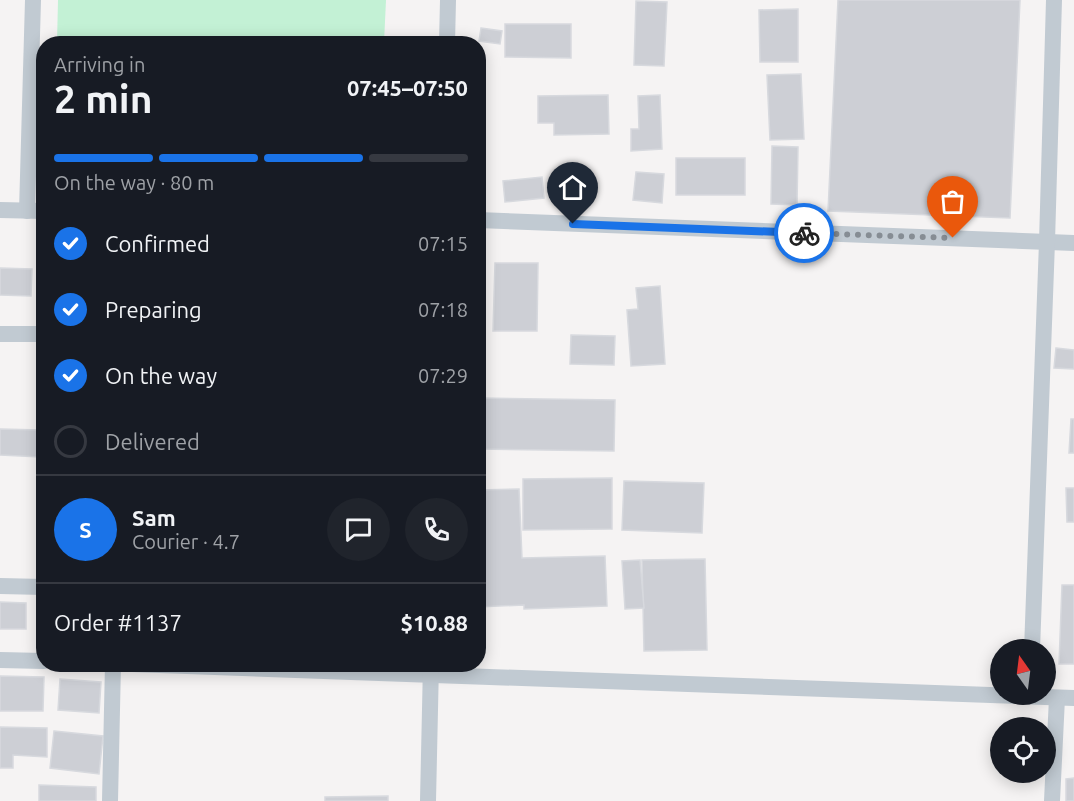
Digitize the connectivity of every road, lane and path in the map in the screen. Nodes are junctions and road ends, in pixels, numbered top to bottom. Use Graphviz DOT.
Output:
graph roads {
  1 [pos="33,0"];
  2 [pos="448,0"];
  3 [pos="1054,0"];
  4 [pos="447,36"];
  5 [pos="0,210"];
  6 [pos="35,211"];
  7 [pos="486,220"];
  8 [pos="1047,242"];
  9 [pos="1074,243"];
  10 [pos="0,334"];
  11 [pos="36,334"];
  12 [pos="0,586"];
  13 [pos="36,587"];
  14 [pos="1032,639"];
  15 [pos="0,660"];
  16 [pos="36,661"];
  17 [pos="113,672"];
  18 [pos="431,672"];
  19 [pos="477,672"];
  20 [pos="990,694"];
  21 [pos="1057,698"];
  22 [pos="1074,698"];
  23 [pos="110,801"];
  24 [pos="428,801"];
  25 [pos="1052,801"];
  1 -- 6 [label="street"];
  2 -- 4 [label="street"];
  3 -- 8 [label="street"];
  5 -- 6 [label="street"];
  7 -- 8 [label="street"];
  8 -- 9 [label="street"];
  8 -- 14 [label="street"];
  10 -- 11 [label="street"];
  12 -- 13 [label="street"];
  15 -- 16 [label="street"];
  17 -- 23 [label="street"];
  18 -- 24 [label="street"];
  19 -- 20 [label="street"];
  21 -- 22 [label="street"];
  21 -- 25 [label="street"];
}
